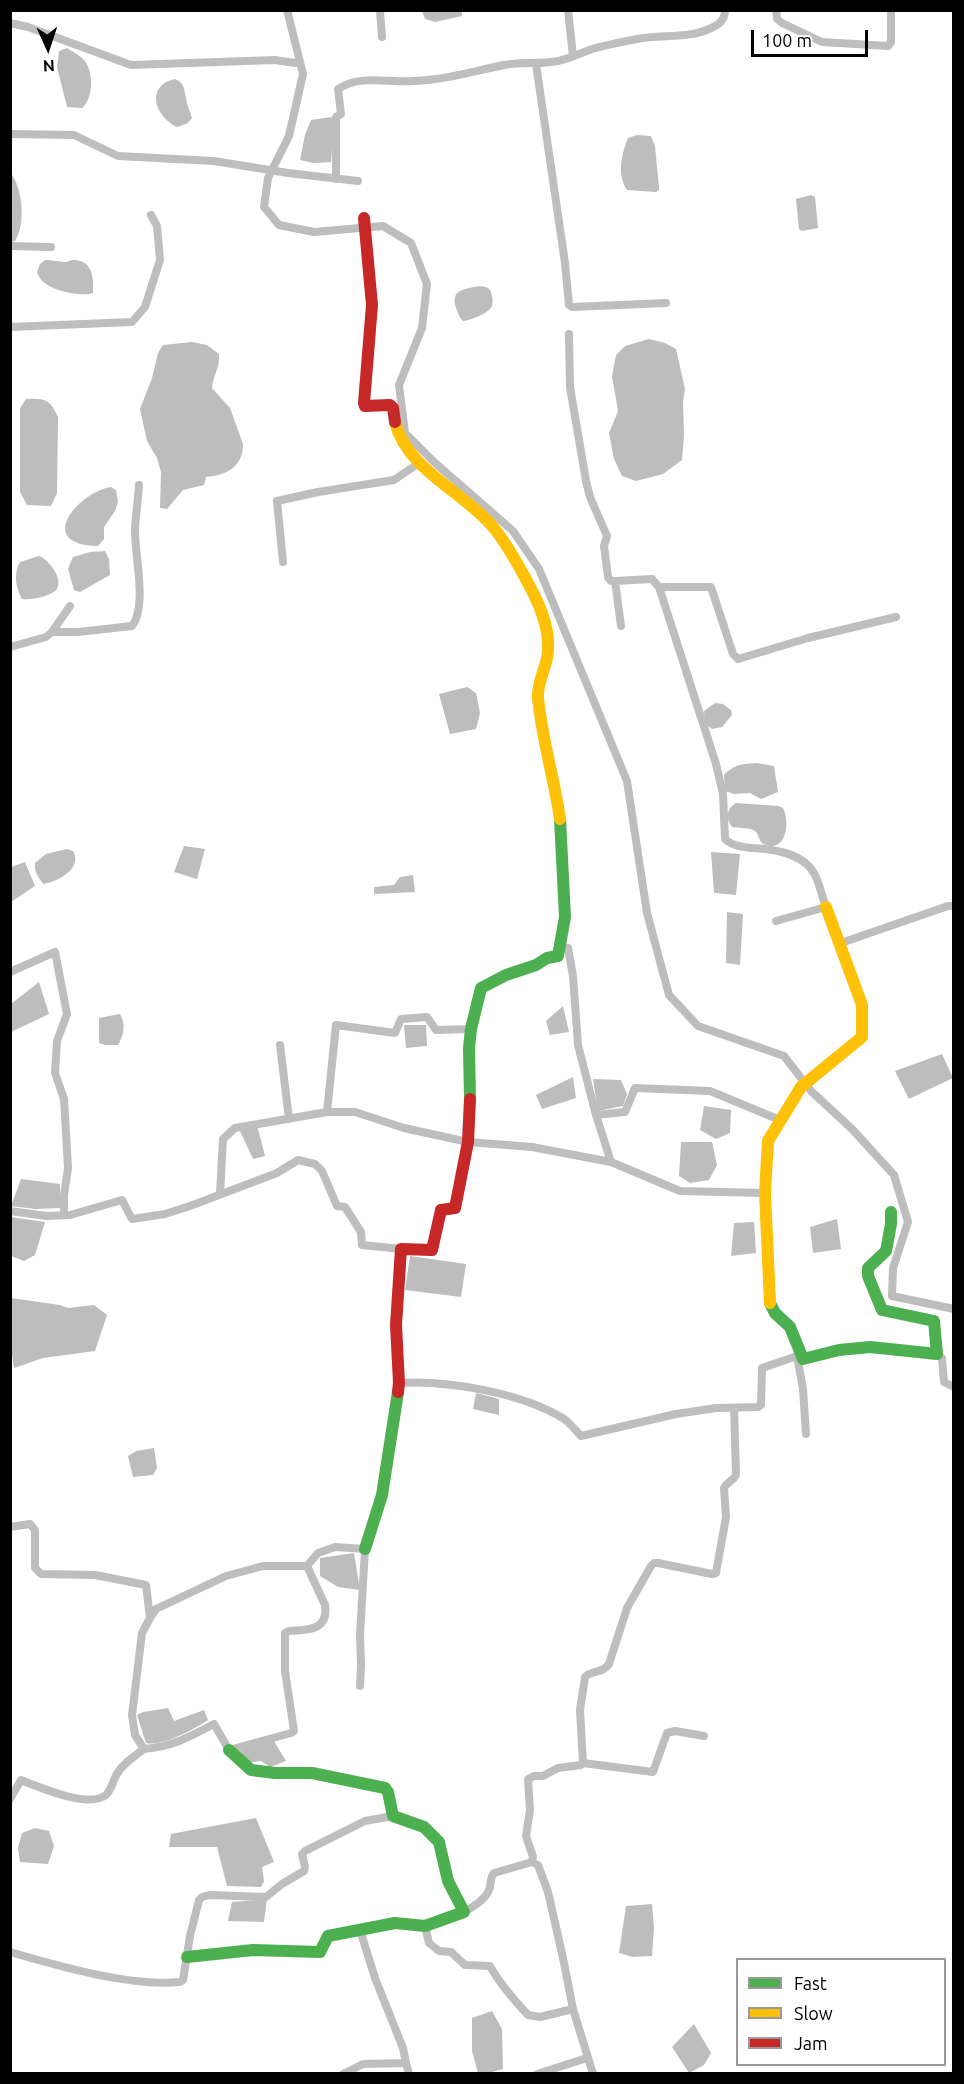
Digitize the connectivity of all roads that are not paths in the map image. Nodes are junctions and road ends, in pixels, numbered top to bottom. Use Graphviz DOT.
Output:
graph roads {
  1 [pos="380,10"];
  2 [pos="568,10"];
  3 [pos="725,10"];
  4 [pos="776,10"];
  5 [pos="891,10"];
  6 [pos="10,23"];
  7 [pos="382,37"];
  8 [pos="573,56"];
  9 [pos="295,63"];
  10 [pos="537,64"];
  11 [pos="10,134"];
  12 [pos="336,179"];
  13 [pos="358,181"];
  14 [pos="150,215"];
  15 [pos="364,221"];
  16 [pos="10,246"];
  17 [pos="51,247"];
  18 [pos="666,303"];
  19 [pos="10,327"];
  20 [pos="569,333"];
  21 [pos="419,463"];
  22 [pos="139,485"];
  23 [pos="283,562"];
  24 [pos="615,581"];
  25 [pos="659,586"];
  26 [pos="70,606"];
  27 [pos="896,616"];
  28 [pos="621,626"];
  29 [pos="52,632"];
  30 [pos="10,647"];
  31 [pos="954,906"];
  32 [pos="826,908"];
  33 [pos="776,921"];
  34 [pos="838,944"];
  35 [pos="559,946"];
  36 [pos="10,972"];
  37 [pos="471,1029"];
  38 [pos="280,1045"];
  39 [pos="327,1112"];
  40 [pos="596,1115"];
  41 [pos="289,1119"];
  42 [pos="780,1120"];
  43 [pos="468,1142"];
  44 [pos="611,1162"];
  45 [pos="765,1193"];
  46 [pos="220,1194"];
  47 [pos="10,1211"];
  48 [pos="891,1212"];
  49 [pos="64,1215"];
  50 [pos="401,1249"];
  51 [pos="937,1354"];
  52 [pos="798,1355"];
  53 [pos="399,1383"];
  54 [pos="954,1388"];
  55 [pos="734,1408"];
  56 [pos="806,1434"];
  57 [pos="10,1527"];
  58 [pos="365,1549"];
  59 [pos="307,1566"];
  60 [pos="150,1618"];
  61 [pos="360,1686"];
  62 [pos="704,1736"];
  63 [pos="144,1749"];
  64 [pos="229,1750"];
  65 [pos="583,1763"];
  66 [pos="10,1798"];
  67 [pos="393,1816"];
  68 [pos="532,1862"];
  69 [pos="464,1912"];
  70 [pos="425,1926"];
  71 [pos="360,1930"];
  72 [pos="10,1952"];
  73 [pos="188,1957"];
  74 [pos="573,2009"];
  75 [pos="587,2058"];
  76 [pos="405,2063"];
  77 [pos="343,2073"];
  78 [pos="409,2073"];
  79 [pos="537,2073"];
  80 [pos="592,2073"];
  1 -- 7 [label="street"];
  2 -- 8 [label="street"];
  3 -- 8 [label="street"];
  4 -- 5 [label="street"];
  6 -- 9 [label="street"];
  8 -- 10 [label="street"];
  10 -- 12 [label="street"];
  10 -- 18 [label="street"];
  11 -- 12 [label="street"];
  12 -- 13 [label="street"];
  14 -- 19 [label="street"];
  15 -- 21 [label="street"];
  16 -- 17 [label="street"];
  20 -- 24 [label="street"];
  21 -- 23 [label="street"];
  21 -- 35 [label="street"];
  22 -- 29 [label="street"];
  24 -- 25 [label="street"];
  24 -- 28 [label="street"];
  25 -- 27 [label="street"];
  25 -- 32 [label="street"];
  26 -- 29 [label="street"];
  29 -- 30 [label="street"];
  31 -- 34 [label="street"];
  32 -- 33 [label="street"];
  32 -- 34 [label="street"];
  34 -- 42 [label="street"];
  35 -- 37 [label="street"];
  35 -- 40 [label="street"];
  36 -- 49 [label="street"];
  37 -- 39 [label="street"];
  37 -- 43 [label="street"];
  38 -- 41 [label="street"];
  39 -- 41 [label="street"];
  39 -- 43 [label="street"];
  40 -- 42 [label="street"];
  40 -- 44 [label="street"];
  41 -- 46 [label="street"];
  42 -- 45 [label="street"];
  43 -- 44 [label="street"];
  43 -- 50 [label="street"];
  44 -- 45 [label="street"];
  45 -- 52 [label="street"];
  46 -- 49 [label="street"];
  46 -- 50 [label="street"];
  47 -- 49 [label="street"];
  48 -- 51 [label="street"];
  50 -- 53 [label="street"];
  51 -- 52 [label="street"];
  51 -- 54 [label="street"];
  52 -- 55 [label="street"];
  52 -- 56 [label="street"];
  53 -- 55 [label="street"];
  53 -- 58 [label="street"];
  55 -- 65 [label="street"];
  57 -- 60 [label="street"];
  58 -- 59 [label="street"];
  58 -- 61 [label="street"];
  59 -- 60 [label="street"];
  59 -- 64 [label="street"];
  60 -- 63 [label="street"];
  62 -- 65 [label="street"];
  63 -- 64 [label="street"];
  63 -- 66 [label="street"];
  64 -- 67 [label="street"];
  65 -- 68 [label="street"];
  67 -- 69 [label="street"];
  67 -- 73 [label="street"];
  68 -- 69 [label="street"];
  68 -- 74 [label="street"];
  69 -- 70 [label="street"];
  70 -- 71 [label="street"];
  70 -- 74 [label="street"];
  71 -- 73 [label="street"];
  71 -- 76 [label="street"];
  72 -- 73 [label="street"];
  74 -- 75 [label="street"];
  75 -- 79 [label="street"];
  75 -- 80 [label="street"];
  76 -- 77 [label="street"];
  76 -- 78 [label="street"];
}
